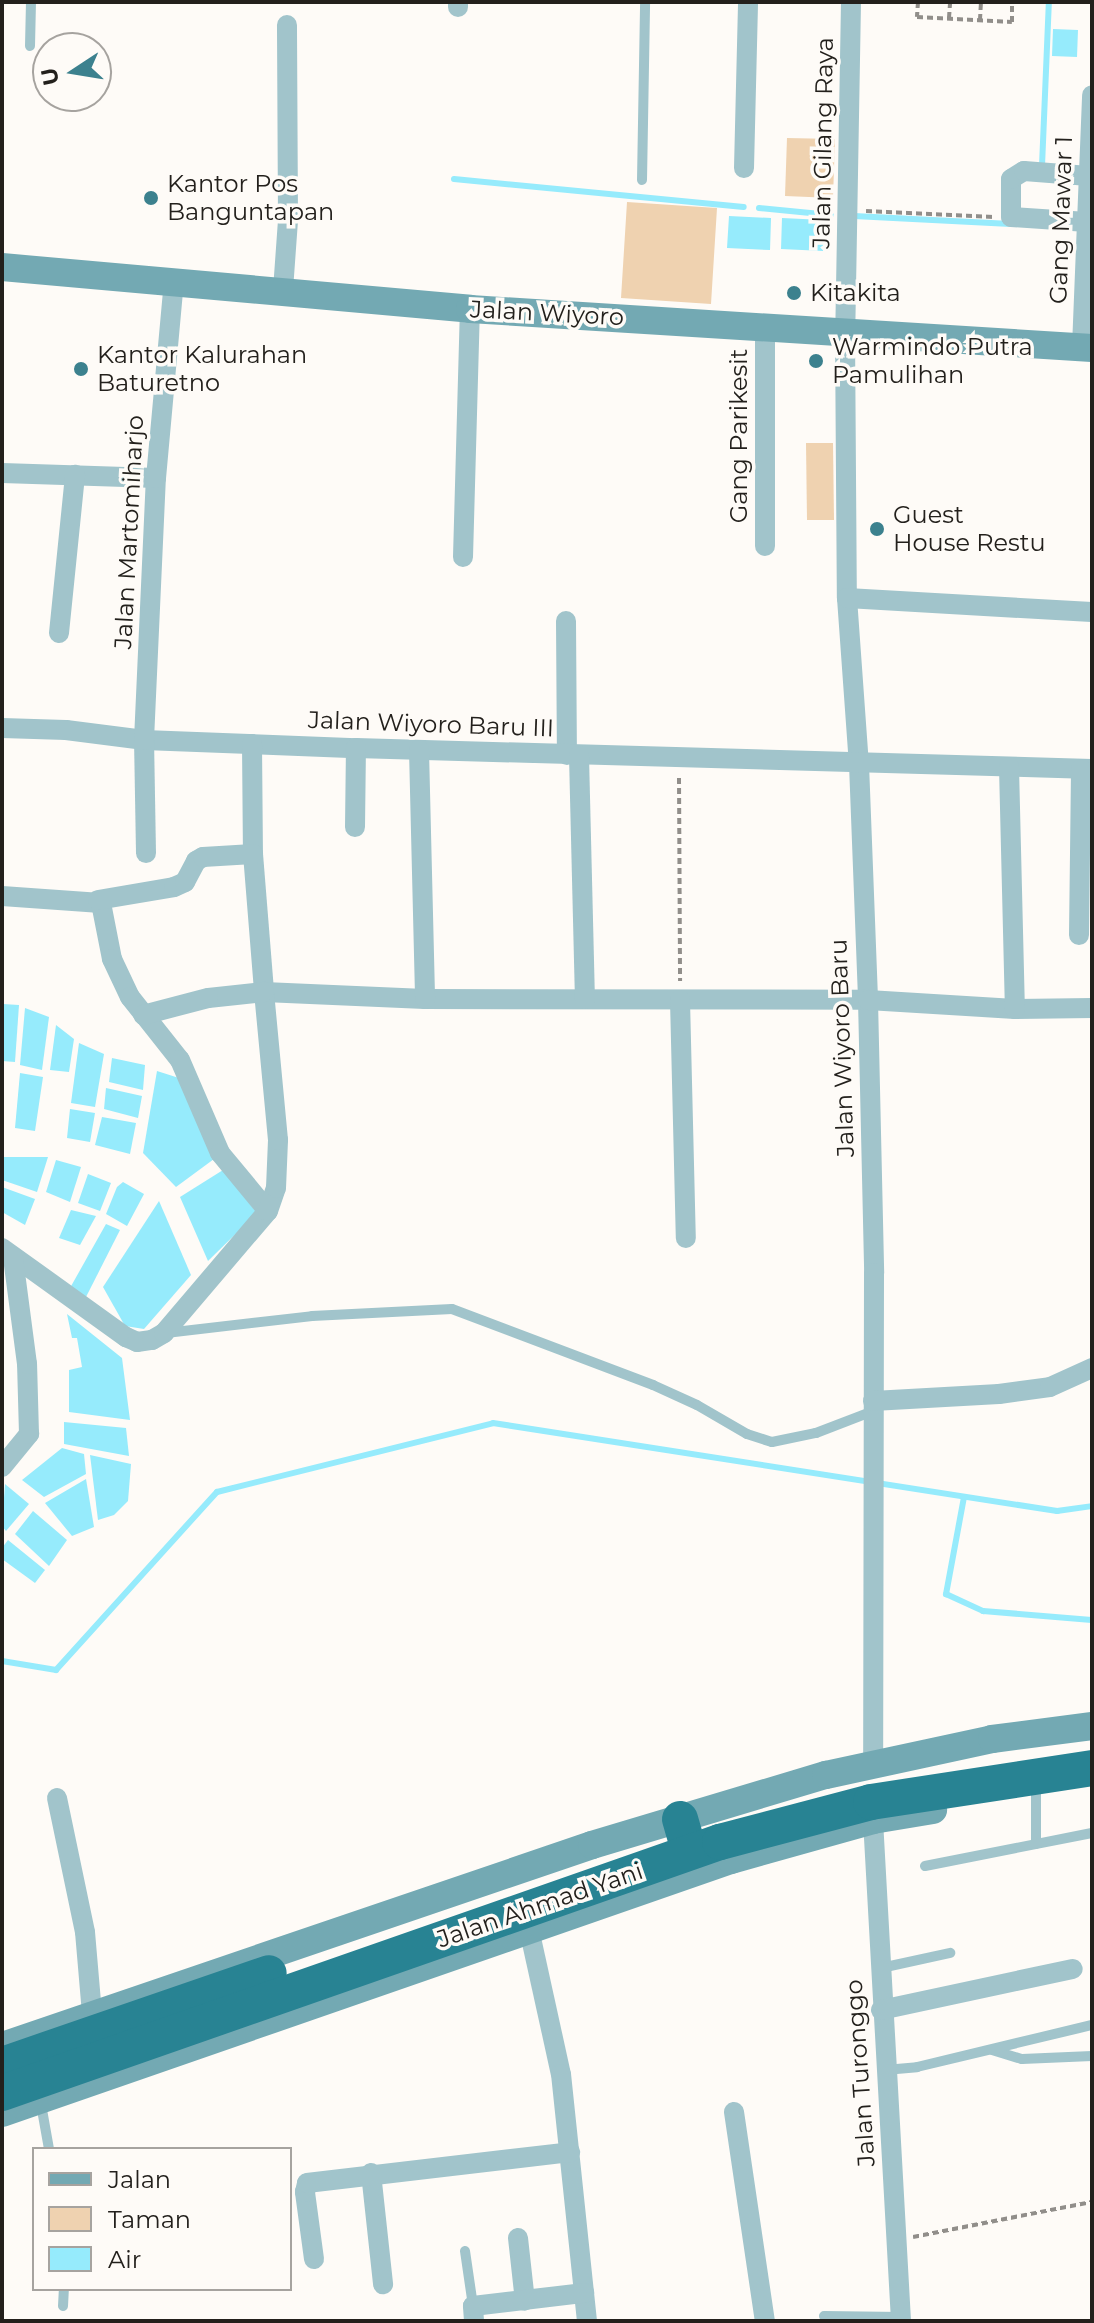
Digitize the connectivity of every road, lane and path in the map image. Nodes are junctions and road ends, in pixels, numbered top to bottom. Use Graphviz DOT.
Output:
graph roads {
  1 [pos="31,2"];
  2 [pos="645,2"];
  3 [pos="748,2"];
  4 [pos="851,2"];
  5 [pos="918,2"];
  6 [pos="950,2"];
  7 [pos="981,2"];
  8 [pos="1012,2"];
  9 [pos="949,18"];
  10 [pos="980,20"];
  11 [pos="287,25"];
  12 [pos="30,46"];
  13 [pos="1092,95"];
  14 [pos="744,168"];
  15 [pos="1089,176"];
  16 [pos="642,180"];
  17 [pos="848,210"];
  18 [pos="1011,217"];
  19 [pos="1087,222"];
  20 [pos="2,267"];
  21 [pos="174,281"];
  22 [pos="283,290"];
  23 [pos="470,309"];
  24 [pos="765,325"];
  25 [pos="845,332"];
  26 [pos="1087,348"];
  27 [pos="2,473"];
  28 [pos="75,475"];
  29 [pos="156,478"];
  30 [pos="765,546"];
  31 [pos="463,557"];
  32 [pos="847,598"];
  33 [pos="1092,612"];
  34 [pos="566,621"];
  35 [pos="59,633"];
  36 [pos="2,728"];
  37 [pos="144,740"];
  38 [pos="252,744"];
  39 [pos="356,748"];
  40 [pos="419,750"];
  41 [pos="573,756"];
  42 [pos="679,759"];
  43 [pos="859,764"];
  44 [pos="1009,767"];
  45 [pos="1086,769"];
  46 [pos="355,827"];
  47 [pos="146,853"];
  48 [pos="253,854"];
  49 [pos="2,896"];
  50 [pos="98,900"];
  51 [pos="1079,935"];
  52 [pos="264,992"];
  53 [pos="425,999"];
  54 [pos="585,999"];
  55 [pos="680,1000"];
  56 [pos="868,1000"];
  57 [pos="1092,1008"];
  58 [pos="1015,1009"];
  59 [pos="143,1015"];
  60 [pos="268,1211"];
  61 [pos="686,1238"];
  62 [pos="7,1252"];
  63 [pos="151,1338"];
  64 [pos="1092,1368"];
  65 [pos="873,1406"];
  66 [pos="2,1467"];
  67 [pos="1092,1726"];
  68 [pos="1092,1747"];
  69 [pos="873,1763"];
  70 [pos="1092,1768"];
  71 [pos="1036,1783"];
  72 [pos="1092,1786"];
  73 [pos="57,1798"];
  74 [pos="873,1820"];
  75 [pos="683,1827"];
  76 [pos="1092,1833"];
  77 [pos="1036,1844"];
  78 [pos="925,1866"];
  79 [pos="529,1929"];
  80 [pos="950,1953"];
  81 [pos="879,1968"];
  82 [pos="1073,1969"];
  83 [pos="881,2010"];
  84 [pos="92,2013"];
  85 [pos="1092,2025"];
  86 [pos="2,2046"];
  87 [pos="990,2049"];
  88 [pos="1092,2056"];
  89 [pos="2,2065"];
  90 [pos="885,2070"];
  91 [pos="2,2093"];
  92 [pos="40,2100"];
  93 [pos="734,2112"];
  94 [pos="2,2113"];
  95 [pos="49,2147"];
  96 [pos="570,2152"];
  97 [pos="371,2173"];
  98 [pos="1092,2202"];
  99 [pos="518,2238"];
  100 [pos="899,2239"];
  101 [pos="465,2251"];
  102 [pos="314,2259"];
  103 [pos="383,2284"];
  104 [pos="64,2291"];
  105 [pos="584,2293"];
  106 [pos="525,2301"];
  107 [pos="63,2306"];
  108 [pos="473,2314"];
  109 [pos="824,2316"];
  110 [pos="901,2319"];
  111 [pos="587,2321"];
  112 [pos="765,2321"];
  1 -- 12 [label="lane"];
  2 -- 16 [label="lane"];
  3 -- 14 [label="street"];
  4 -- 17 [label="street, Jalan Gilang Raya"];
  5 -- 9 [label="path"];
  6 -- 9 [label="path"];
  7 -- 10 [label="path"];
  8 -- 10 [label="path"];
  9 -- 10 [label="path"];
  11 -- 22 [label="street"];
  13 -- 15 [label="street, Gang Mawar 1"];
  15 -- 18 [label="street"];
  15 -- 19 [label="street, Gang Mawar 1"];
  17 -- 18 [label="path"];
  17 -- 25 [label="street, Jalan Gilang Raya"];
  18 -- 19 [label="street"];
  19 -- 26 [label="street, Gang Mawar 1"];
  20 -- 21 [label="street, Jalan Wiyoro"];
  21 -- 22 [label="street, Jalan Wiyoro"];
  21 -- 29 [label="street, Jalan Martomiharjo"];
  22 -- 23 [label="street, Jalan Wiyoro"];
  23 -- 24 [label="street, Jalan Wiyoro"];
  23 -- 31 [label="street"];
  24 -- 25 [label="street, Jalan Wiyoro"];
  24 -- 30 [label="street, Gang Parikesit"];
  25 -- 26 [label="street, Jalan Wiyoro"];
  25 -- 32 [label="street, Jalan Wiyoro Baru"];
  27 -- 28 [label="street"];
  28 -- 29 [label="street"];
  28 -- 35 [label="street"];
  29 -- 37 [label="street, Jalan Martomiharjo"];
  32 -- 33 [label="street"];
  32 -- 43 [label="street, Jalan Wiyoro Baru"];
  34 -- 41 [label="street"];
  36 -- 37 [label="street, Jalan Wiyoro Baru III"];
  37 -- 38 [label="street, Jalan Wiyoro Baru III"];
  37 -- 47 [label="street, Jalan Martomiharjo"];
  38 -- 39 [label="street, Jalan Wiyoro Baru III"];
  38 -- 48 [label="street"];
  39 -- 40 [label="street, Jalan Wiyoro Baru III"];
  39 -- 46 [label="street"];
  40 -- 41 [label="street, Jalan Wiyoro Baru III"];
  40 -- 53 [label="street"];
  41 -- 42 [label="street, Jalan Wiyoro Baru III"];
  41 -- 54 [label="street"];
  42 -- 43 [label="street, Jalan Wiyoro Baru III"];
  42 -- 55 [label="path"];
  43 -- 44 [label="street, Jalan Wiyoro Baru III"];
  43 -- 56 [label="street, Jalan Wiyoro Baru"];
  44 -- 45 [label="street, Jalan Wiyoro Baru III"];
  44 -- 58 [label="street"];
  45 -- 51 [label="street"];
  48 -- 50 [label="street"];
  48 -- 52 [label="street"];
  49 -- 50 [label="street"];
  50 -- 59 [label="street"];
  52 -- 53 [label="street"];
  52 -- 59 [label="street"];
  52 -- 60 [label="street"];
  53 -- 54 [label="street"];
  54 -- 55 [label="street"];
  55 -- 56 [label="street"];
  55 -- 61 [label="street"];
  56 -- 58 [label="street"];
  56 -- 65 [label="street, Jalan Wiyoro Baru"];
  57 -- 58 [label="street"];
  59 -- 60 [label="street"];
  60 -- 63 [label="street"];
  62 -- 63 [label="street"];
  62 -- 66 [label="street"];
  63 -- 65 [label="lane"];
  64 -- 65 [label="street"];
  65 -- 69 [label="street, Jalan Wiyoro Baru"];
  67 -- 69 [label="street"];
  68 -- 75 [label="highway, Jalan Ahmad Yani"];
  69 -- 75 [label="street"];
  70 -- 71 [label="highway, Jalan Ahmad Yani"];
  71 -- 72 [label="street"];
  71 -- 74 [label="street"];
  71 -- 77 [label="lane"];
  71 -- 91 [label="highway, Jalan Ahmad Yani"];
  73 -- 84 [label="street"];
  74 -- 79 [label="street"];
  74 -- 81 [label="street, Jalan Turonggo"];
  75 -- 84 [label="street"];
  75 -- 89 [label="highway, Jalan Ahmad Yani"];
  76 -- 77 [label="lane"];
  77 -- 78 [label="lane"];
  79 -- 92 [label="street"];
  79 -- 96 [label="street"];
  80 -- 81 [label="lane"];
  81 -- 83 [label="street, Jalan Turonggo"];
  82 -- 83 [label="street"];
  83 -- 90 [label="street, Jalan Turonggo"];
  84 -- 86 [label="street"];
  85 -- 87 [label="lane"];
  87 -- 88 [label="lane"];
  87 -- 90 [label="lane"];
  90 -- 100 [label="street, Jalan Turonggo"];
  92 -- 94 [label="street"];
  92 -- 95 [label="lane"];
  93 -- 112 [label="street"];
  96 -- 97 [label="street"];
  96 -- 105 [label="street"];
  97 -- 102 [label="street"];
  97 -- 103 [label="street"];
  98 -- 100 [label="path"];
  99 -- 106 [label="street"];
  100 -- 110 [label="street, Jalan Turonggo"];
  101 -- 108 [label="lane"];
  104 -- 107 [label="lane"];
  105 -- 106 [label="street"];
  105 -- 111 [label="street"];
  106 -- 108 [label="street"];
  109 -- 110 [label="lane"];
}
